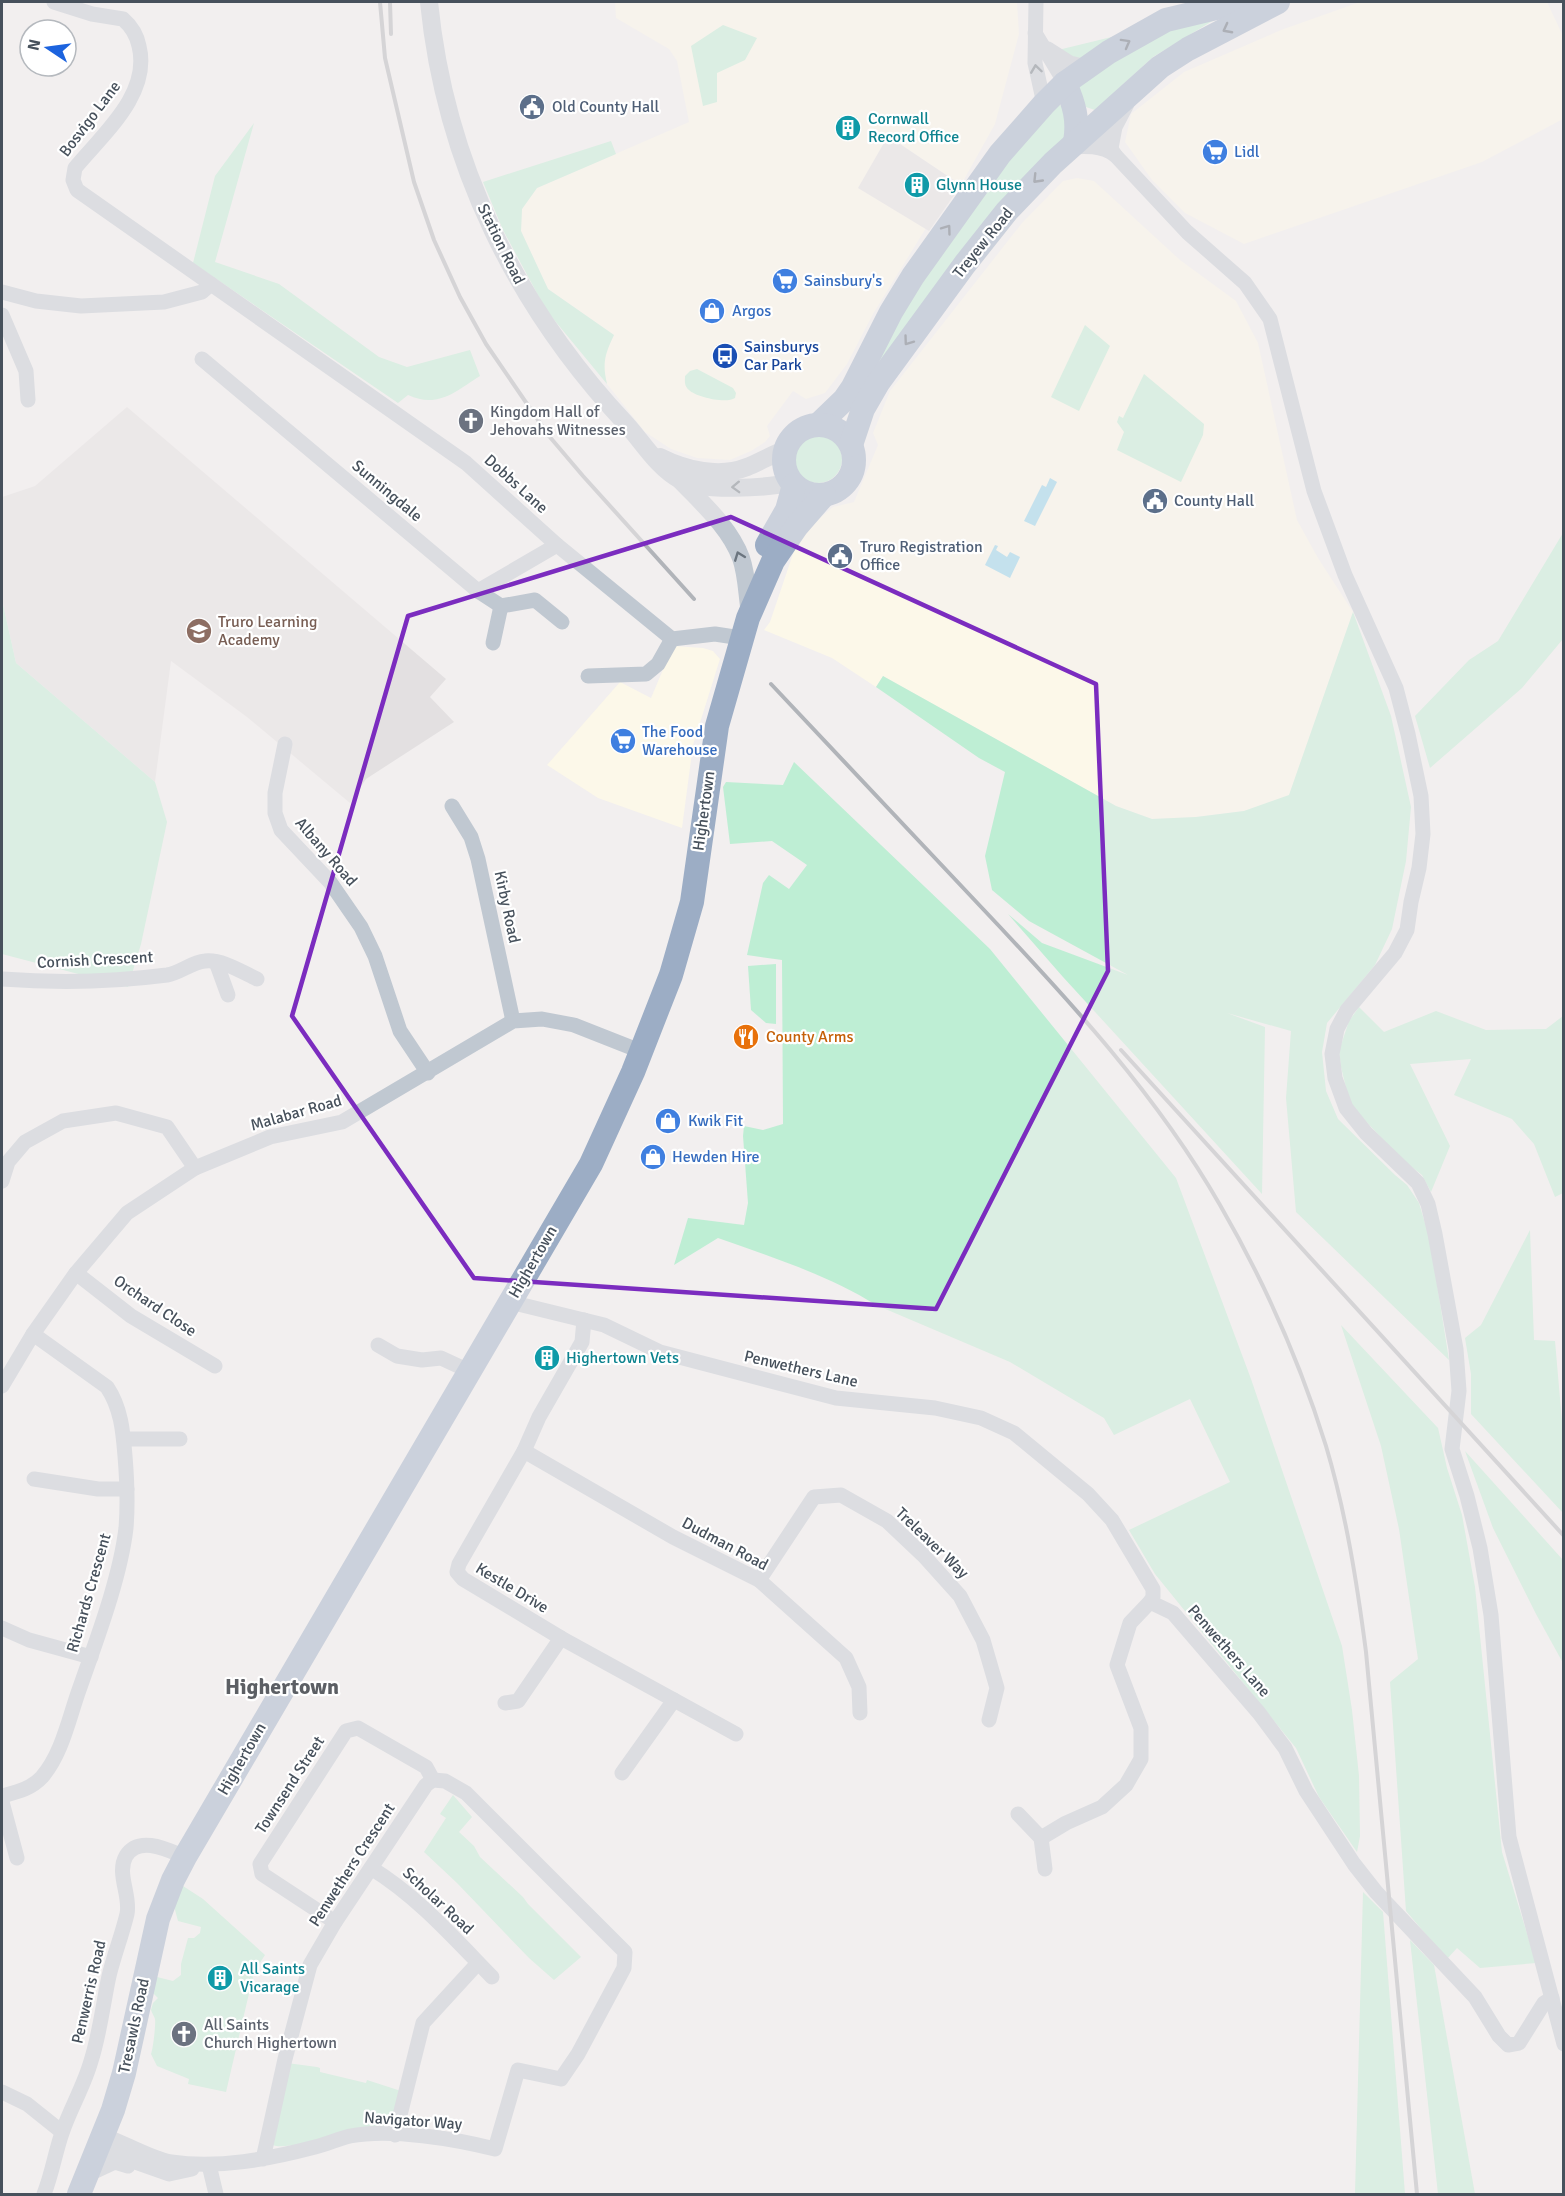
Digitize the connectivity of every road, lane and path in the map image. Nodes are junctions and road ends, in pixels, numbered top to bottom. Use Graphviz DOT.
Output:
graph roads {
  1 [pos="56,2"];
  2 [pos="429,2"];
  3 [pos="1036,2"];
  4 [pos="1240,2"];
  5 [pos="1278,2"];
  6 [pos="1035,33"];
  7 [pos="1046,48"];
  8 [pos="1087,67"];
  9 [pos="1065,83"];
  10 [pos="1134,91"];
  11 [pos="1044,104"];
  12 [pos="1076,108"];
  13 [pos="1096,126"];
  14 [pos="1072,145"];
  15 [pos="1113,151"];
  16 [pos="211,284"];
  17 [pos="2,292"];
  18 [pos="2,315"];
  19 [pos="202,359"];
  20 [pos="28,400"];
  21 [pos="818,424"];
  22 [pos="851,445"];
  23 [pos="786,450"];
  24 [pos="648,451"];
  25 [pos="681,481"];
  26 [pos="793,483"];
  27 [pos="824,495"];
  28 [pos="557,545"];
  29 [pos="478,591"];
  30 [pos="501,606"];
  31 [pos="750,613"];
  32 [pos="562,622"];
  33 [pos="741,638"];
  34 [pos="672,639"];
  35 [pos="494,643"];
  36 [pos="588,676"];
  37 [pos="285,744"];
  38 [pos="452,806"];
  39 [pos="216,962"];
  40 [pos="2,979"];
  41 [pos="257,979"];
  42 [pos="228,995"];
  43 [pos="513,1021"];
  44 [pos="640,1051"];
  45 [pos="428,1072"];
  46 [pos="195,1168"];
  47 [pos="2,1180"];
  48 [pos="76,1273"];
  49 [pos="510,1302"];
  50 [pos="584,1320"];
  51 [pos="33,1334"];
  52 [pos="378,1345"];
  53 [pos="215,1366"];
  54 [pos="469,1371"];
  55 [pos="2,1386"];
  56 [pos="124,1439"];
  57 [pos="180,1439"];
  58 [pos="524,1451"];
  59 [pos="34,1479"];
  60 [pos="127,1489"];
  61 [pos="759,1580"];
  62 [pos="1150,1602"];
  63 [pos="2,1628"];
  64 [pos="561,1638"];
  65 [pos="91,1657"];
  66 [pos="674,1700"];
  67 [pos="505,1703"];
  68 [pos="860,1713"];
  69 [pos="989,1720"];
  70 [pos="736,1734"];
  71 [pos="622,1773"];
  72 [pos="433,1780"];
  73 [pos="2,1796"];
  74 [pos="2,1802"];
  75 [pos="1018,1814"];
  76 [pos="1041,1838"];
  77 [pos="185,1857"];
  78 [pos="17,1858"];
  79 [pos="371,1868"];
  80 [pos="1045,1869"];
  81 [pos="335,1922"];
  82 [pos="478,1963"];
  83 [pos="492,1977"];
  84 [pos="1552,1998"];
  85 [pos="1563,2044"];
  86 [pos="2,2092"];
  87 [pos="62,2132"];
  88 [pos="395,2135"];
  89 [pos="101,2142"];
  90 [pos="263,2159"];
  91 [pos="209,2165"];
  92 [pos="169,2174"];
  93 [pos="83,2185"];
  94 [pos="44,2194"];
  95 [pos="216,2194"];
  1 -- 16 [label="street, Bosvigo Lane"];
  2 -- 24 [label="street, Station Road"];
  3 -- 6 [label="street"];
  8 -- 4 [label="highway, one-way"];
  5 -- 10 [label="highway, Treyew Road, one-way"];
  6 -- 7 [label="street"];
  11 -- 6 [label="street, one-way"];
  7 -- 8 [label="street"];
  7 -- 9 [label="street"];
  8 -- 9 [label="highway"];
  9 -- 11 [label="highway"];
  9 -- 12 [label="highway"];
  10 -- 13 [label="highway, Treyew Road"];
  10 -- 15 [label="street"];
  21 -- 11 [label="highway, one-way"];
  12 -- 13 [label="highway"];
  12 -- 14 [label="highway"];
  13 -- 14 [label="highway, Treyew Road"];
  13 -- 15 [label="street"];
  14 -- 15 [label="street"];
  14 -- 22 [label="highway, Treyew Road, one-way"];
  15 -- 84 [label="street"];
  16 -- 17 [label="street"];
  16 -- 28 [label="street, Dobbs Lane"];
  18 -- 20 [label="street"];
  19 -- 29 [label="street, Sunningdale"];
  21 -- 22 [label="highway"];
  21 -- 23 [label="highway"];
  22 -- 27 [label="highway"];
  23 -- 24 [label="street, Station Road"];
  23 -- 26 [label="highway"];
  24 -- 25 [label="street, Station Road"];
  26 -- 25 [label="street, Station Road, one-way"];
  31 -- 25 [label="street, one-way"];
  26 -- 27 [label="highway"];
  26 -- 31 [label="highway, Highertown"];
  27 -- 31 [label="highway, Highertown"];
  28 -- 29 [label="street"];
  28 -- 34 [label="street, Dobbs Lane"];
  29 -- 30 [label="street, Sunningdale"];
  30 -- 32 [label="street"];
  30 -- 35 [label="street"];
  31 -- 33 [label="highway, Highertown"];
  33 -- 34 [label="street"];
  33 -- 44 [label="highway, Highertown"];
  34 -- 36 [label="street"];
  37 -- 45 [label="street, Albany Road"];
  38 -- 43 [label="street, Kirby Road"];
  39 -- 40 [label="street, Cornish Crescent"];
  39 -- 41 [label="street"];
  39 -- 42 [label="street"];
  43 -- 44 [label="street, Malabar Road"];
  43 -- 45 [label="street, Malabar Road"];
  44 -- 49 [label="highway, Highertown"];
  45 -- 46 [label="street, Malabar Road"];
  46 -- 47 [label="street"];
  46 -- 48 [label="street, Malabar Road"];
  48 -- 51 [label="street, Malabar Road"];
  48 -- 53 [label="street, Orchard Close"];
  49 -- 50 [label="street, Penwethers Lane"];
  49 -- 54 [label="highway, Highertown"];
  50 -- 58 [label="street, Kestle Drive"];
  50 -- 62 [label="street, Penwethers Lane"];
  51 -- 55 [label="street, Malabar Road"];
  51 -- 56 [label="street, Richards Crescent"];
  52 -- 54 [label="street"];
  54 -- 77 [label="highway, Highertown"];
  56 -- 57 [label="street"];
  56 -- 60 [label="street, Richards Crescent"];
  58 -- 61 [label="street, Dudman Road"];
  58 -- 64 [label="street, Kestle Drive"];
  59 -- 60 [label="street"];
  60 -- 65 [label="street, Richards Crescent"];
  61 -- 68 [label="street, Dudman Road"];
  61 -- 69 [label="street, Treleaver Way"];
  62 -- 76 [label="street"];
  62 -- 84 [label="street, Penwethers Lane"];
  63 -- 65 [label="street"];
  64 -- 66 [label="street, Kestle Drive"];
  64 -- 67 [label="street"];
  65 -- 73 [label="street, Richards Crescent"];
  66 -- 70 [label="street, Kestle Drive"];
  66 -- 71 [label="street"];
  72 -- 79 [label="street, Penwethers Crescent"];
  72 -- 81 [label="street, Townsend Street"];
  72 -- 88 [label="street, Navigator Way"];
  74 -- 78 [label="street"];
  75 -- 76 [label="street"];
  76 -- 80 [label="street"];
  77 -- 87 [label="street, Penwerris Road"];
  77 -- 89 [label="highway, Tresawls Road"];
  79 -- 81 [label="street, Penwethers Crescent"];
  79 -- 82 [label="street, Scholar Road"];
  81 -- 90 [label="street, Penwethers Crescent"];
  82 -- 83 [label="street, Scholar Road"];
  82 -- 88 [label="street"];
  84 -- 85 [label="street"];
  86 -- 87 [label="street"];
  87 -- 94 [label="street, Penwerris Road"];
  88 -- 90 [label="street, Navigator Way"];
  89 -- 91 [label="street, Navigator Way"];
  89 -- 92 [label="street"];
  89 -- 93 [label="highway, Tresawls Road"];
  90 -- 91 [label="street, Navigator Way"];
  91 -- 92 [label="street"];
  91 -- 95 [label="street"];
  92 -- 93 [label="street"];
}
